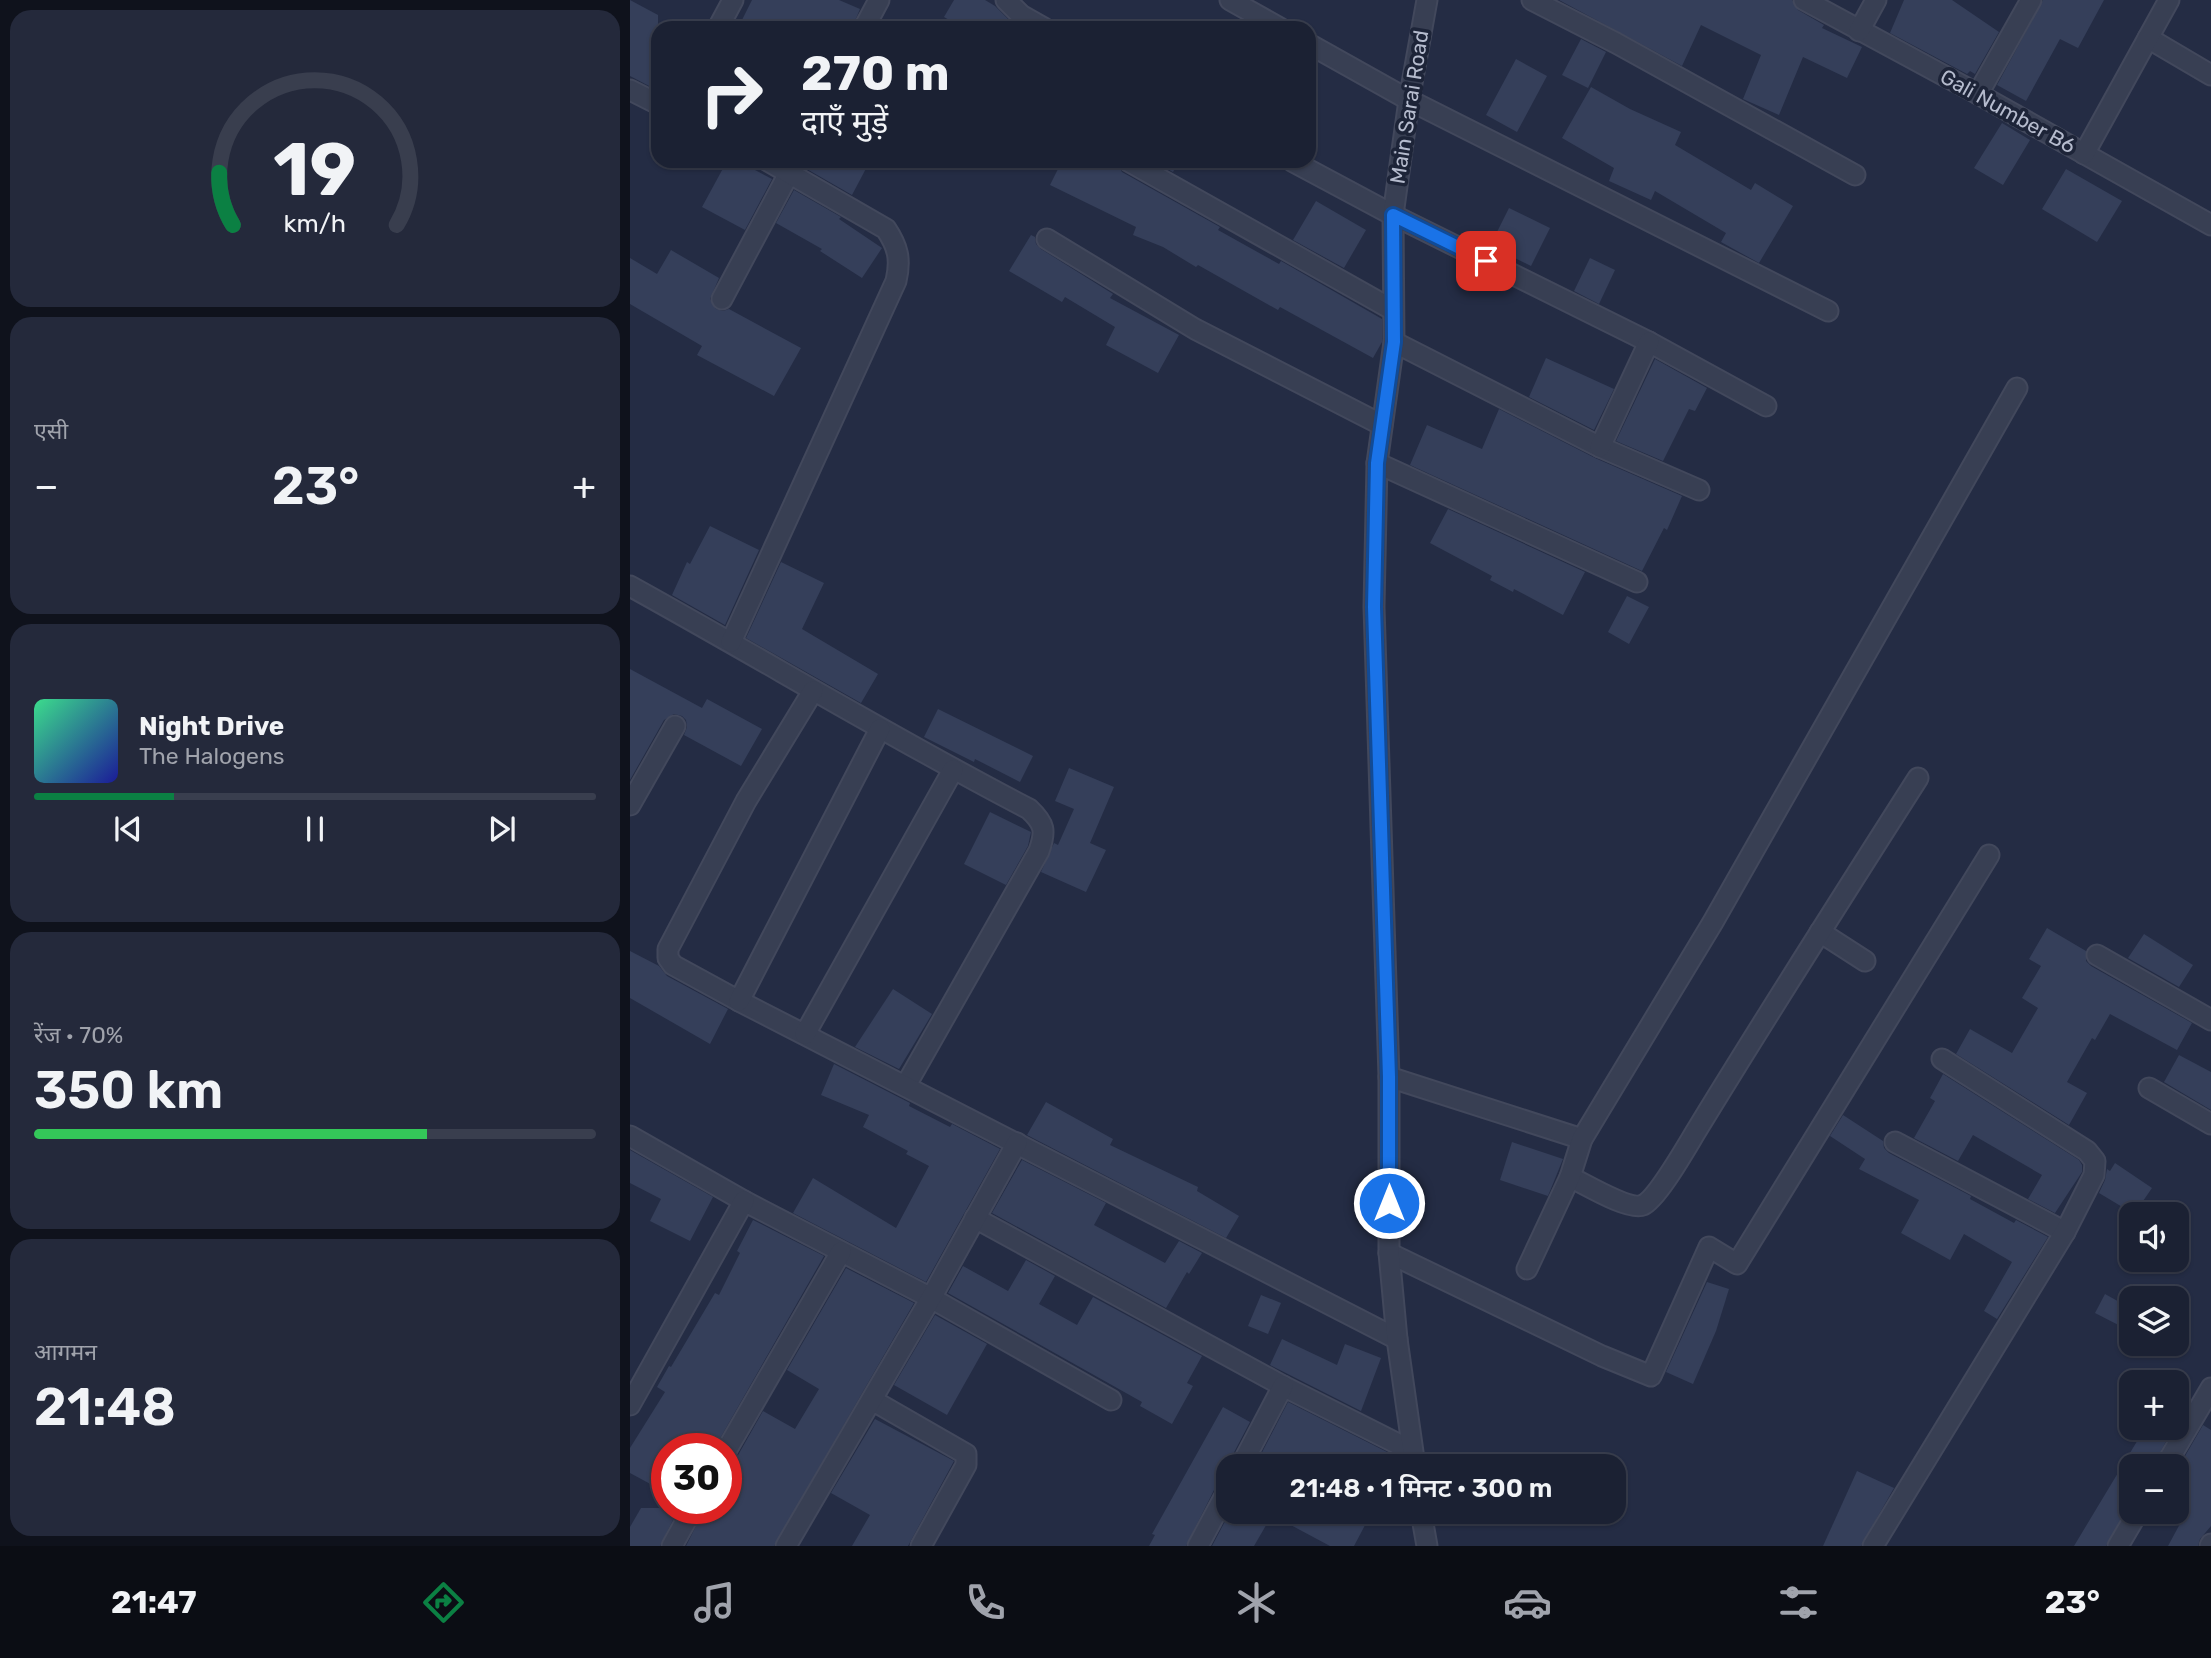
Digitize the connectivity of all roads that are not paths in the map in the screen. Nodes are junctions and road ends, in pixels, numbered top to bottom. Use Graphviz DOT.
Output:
graph roads {
  1 [pos="733,0"];
  2 [pos="879,0"];
  3 [pos="1006,0"];
  4 [pos="1230,0"];
  5 [pos="1427,0"];
  6 [pos="1532,0"];
  7 [pos="1804,0"];
  8 [pos="1876,0"];
  9 [pos="2031,0"];
  10 [pos="2169,0"];
  11 [pos="722,21"];
  12 [pos="868,21"];
  13 [pos="1032,21"];
  14 [pos="1268,21"];
  15 [pos="1859,31"];
  16 [pos="2148,38"];
  17 [pos="1316,48"];
  18 [pos="2211,75"];
  19 [pos="630,90"];
  20 [pos="1978,94"];
  21 [pos="651,100"];
  22 [pos="1409,100"];
  23 [pos="2084,154"];
  24 [pos="791,168"];
  25 [pos="794,168"];
  26 [pos="1140,168"];
  27 [pos="1305,168"];
  28 [pos="1855,175"];
  29 [pos="1393,215"];
  30 [pos="2211,225"];
  31 [pos="1047,239"];
  32 [pos="722,299"];
  33 [pos="1393,310"];
  34 [pos="1828,311"];
  35 [pos="1394,342"];
  36 [pos="1649,342"];
  37 [pos="2017,388"];
  38 [pos="1766,406"];
  39 [pos="1382,425"];
  40 [pos="1600,446"];
  41 [pos="1377,463"];
  42 [pos="1699,490"];
  43 [pos="1637,582"];
  44 [pos="630,586"];
  45 [pos="731,642"];
  46 [pos="813,691"];
  47 [pos="675,726"];
  48 [pos="880,729"];
  49 [pos="953,770"];
  50 [pos="1918,778"];
  51 [pos="630,805"];
  52 [pos="1989,855"];
  53 [pos="1820,932"];
  54 [pos="2096,955"];
  55 [pos="1865,961"];
  56 [pos="739,1001"];
  57 [pos="2211,1020"];
  58 [pos="805,1034"];
  59 [pos="1942,1059"];
  60 [pos="1389,1077"];
  61 [pos="906,1085"];
  62 [pos="2149,1088"];
  63 [pos="2211,1124"];
  64 [pos="630,1136"];
  65 [pos="1582,1139"];
  66 [pos="1017,1143"];
  67 [pos="1895,1143"];
  68 [pos="1570,1177"];
  69 [pos="744,1201"];
  70 [pos="975,1218"];
  71 [pos="2065,1232"];
  72 [pos="841,1252"];
  73 [pos="1389,1253"];
  74 [pos="1527,1269"];
  75 [pos="931,1298"];
  76 [pos="1397,1339"];
  77 [pos="1283,1386"];
  78 [pos="2211,1388"];
  79 [pos="872,1400"];
  80 [pos="1111,1400"];
  81 [pos="630,1405"];
  82 [pos="736,1433"];
  83 [pos="1247,1454"];
  84 [pos="1405,1454"];
  85 [pos="1413,1454"];
  86 [pos="2172,1454"];
  87 [pos="1216,1512"];
  88 [pos="684,1524"];
  89 [pos="1423,1524"];
  90 [pos="2131,1524"];
  91 [pos="671,1546"];
  92 [pos="786,1546"];
  93 [pos="921,1546"];
  94 [pos="1198,1546"];
  95 [pos="1427,1546"];
  96 [pos="1873,1546"];
  97 [pos="2118,1546"];
  1 -- 11 [label="street"];
  2 -- 12 [label="street"];
  3 -- 13 [label="street"];
  4 -- 14 [label="street"];
  5 -- 22 [label="street, Main Sarai Road"];
  6 -- 28 [label="street"];
  7 -- 15 [label="street, Gali Number B6"];
  8 -- 15 [label="street"];
  9 -- 20 [label="street"];
  10 -- 16 [label="street"];
  15 -- 20 [label="street, Gali Number B6"];
  16 -- 18 [label="street"];
  16 -- 23 [label="street"];
  17 -- 22 [label="street"];
  19 -- 21 [label="street"];
  20 -- 23 [label="street, Gali Number B6"];
  22 -- 29 [label="street, Main Sarai Road"];
  22 -- 34 [label="street"];
  23 -- 30 [label="street, Gali Number B6"];
  24 -- 32 [label="street"];
  25 -- 45 [label="street"];
  26 -- 33 [label="street"];
  27 -- 29 [label="street"];
  29 -- 33 [label="street, Main Sarai Road"];
  29 -- 36 [label="street"];
  31 -- 39 [label="street"];
  33 -- 35 [label="street, Main Sarai Road"];
  35 -- 39 [label="street, Main Sarai Road"];
  35 -- 40 [label="street"];
  36 -- 38 [label="street"];
  36 -- 40 [label="street"];
  37 -- 65 [label="street"];
  39 -- 41 [label="street, Main Sarai Road"];
  40 -- 42 [label="street"];
  41 -- 43 [label="street"];
  41 -- 60 [label="street, Main Sarai Road"];
  44 -- 45 [label="street"];
  45 -- 46 [label="street"];
  46 -- 48 [label="street"];
  46 -- 56 [label="street"];
  47 -- 51 [label="street"];
  48 -- 49 [label="street"];
  48 -- 56 [label="street"];
  49 -- 58 [label="street"];
  49 -- 61 [label="street"];
  50 -- 53 [label="street"];
  52 -- 73 [label="street"];
  53 -- 55 [label="street"];
  53 -- 68 [label="street"];
  54 -- 57 [label="street"];
  56 -- 58 [label="street"];
  58 -- 61 [label="street"];
  59 -- 71 [label="street"];
  60 -- 65 [label="street"];
  60 -- 73 [label="street, Main Sarai Road"];
  61 -- 66 [label="street"];
  62 -- 63 [label="street"];
  64 -- 69 [label="street"];
  65 -- 68 [label="street"];
  66 -- 70 [label="street"];
  66 -- 76 [label="street"];
  67 -- 71 [label="street"];
  68 -- 74 [label="street"];
  69 -- 72 [label="street"];
  69 -- 81 [label="street"];
  70 -- 75 [label="street"];
  70 -- 77 [label="street"];
  71 -- 96 [label="street"];
  72 -- 75 [label="street"];
  72 -- 82 [label="street"];
  73 -- 76 [label="street, Main Sarai Road"];
  75 -- 79 [label="street"];
  75 -- 80 [label="street"];
  76 -- 85 [label="street, Main Sarai Road"];
  77 -- 83 [label="street"];
  77 -- 84 [label="street"];
  78 -- 86 [label="street"];
  79 -- 92 [label="street"];
  79 -- 93 [label="street"];
  87 -- 94 [label="street"];
  88 -- 91 [label="street"];
  89 -- 95 [label="street"];
  90 -- 97 [label="street"];
}
